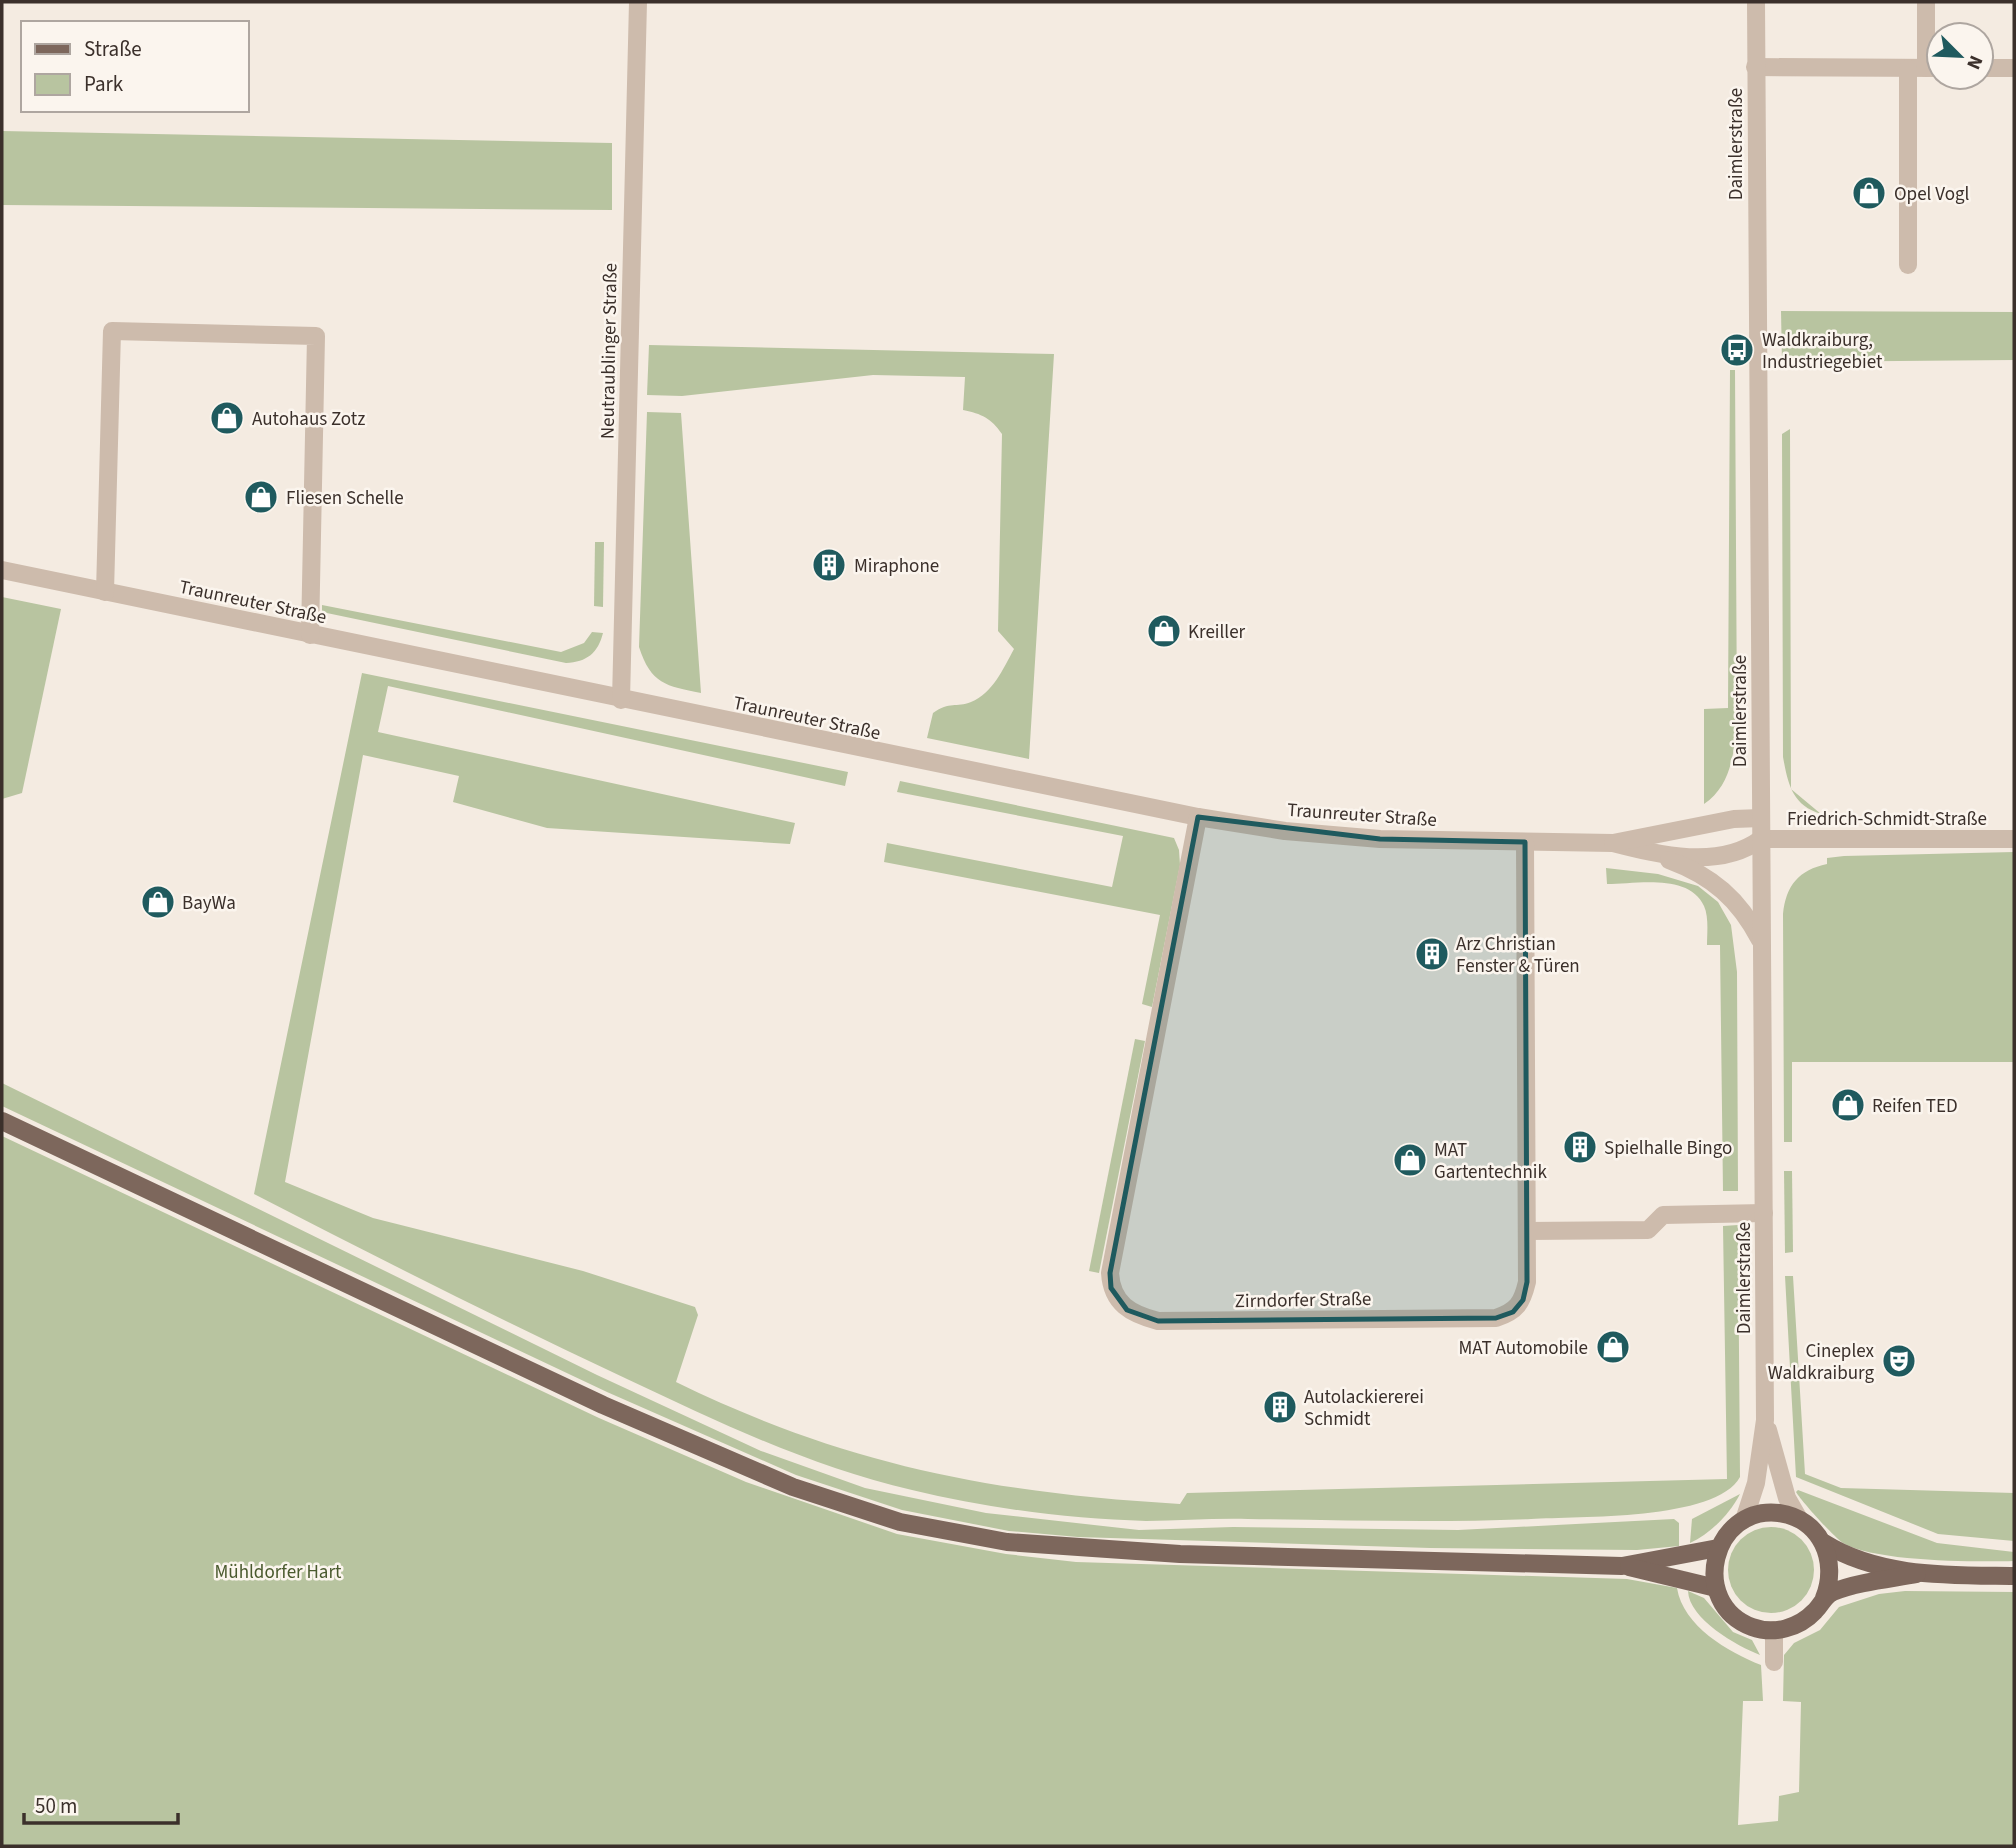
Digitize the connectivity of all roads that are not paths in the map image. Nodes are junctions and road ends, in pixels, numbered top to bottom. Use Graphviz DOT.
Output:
graph roads {
  1 [pos="638,2"];
  2 [pos="1756,2"];
  3 [pos="1926,2"];
  4 [pos="1755,66"];
  5 [pos="1924,68"];
  6 [pos="1995,68"];
  7 [pos="2014,68"];
  8 [pos="1908,265"];
  9 [pos="2,570"];
  10 [pos="105,592"];
  11 [pos="310,635"];
  12 [pos="621,700"];
  13 [pos="1198,817"];
  14 [pos="1761,818"];
  15 [pos="2014,838"];
  16 [pos="1761,839"];
  17 [pos="1525,842"];
  18 [pos="1613,843"];
  19 [pos="1642,851"];
  20 [pos="1762,944"];
  21 [pos="2,1121"];
  22 [pos="1764,1213"];
  23 [pos="1527,1231"];
  24 [pos="1765,1420"];
  25 [pos="1799,1519"];
  26 [pos="1744,1520"];
  27 [pos="1824,1544"];
  28 [pos="1718,1548"];
  29 [pos="1622,1566"];
  30 [pos="1917,1574"];
  31 [pos="2014,1576"];
  32 [pos="1716,1588"];
  33 [pos="1824,1598"];
  34 [pos="1774,1630"];
  35 [pos="1774,1662"];
  1 -- 12 [label="street, Neutraublinger Straße"];
  2 -- 4 [label="street, Daimlerstraße"];
  3 -- 5 [label="street"];
  4 -- 5 [label="street"];
  4 -- 14 [label="street, Daimlerstraße"];
  5 -- 8 [label="street"];
  6 -- 7 [label="street"];
  9 -- 10 [label="street, Traunreuter Straße"];
  10 -- 11 [label="street, Traunreuter Straße"];
  10 -- 11 [label="street"];
  11 -- 12 [label="street, Traunreuter Straße"];
  12 -- 13 [label="street, Traunreuter Straße"];
  13 -- 17 [label="street, Traunreuter Straße"];
  13 -- 23 [label="street, Zirndorfer Straße"];
  14 -- 16 [label="street, Daimlerstraße"];
  14 -- 18 [label="street, Traunreuter Straße"];
  15 -- 16 [label="street, Friedrich-Schmidt-Straße"];
  16 -- 19 [label="street, Traunreuter Straße"];
  16 -- 20 [label="street, Daimlerstraße"];
  17 -- 18 [label="street, Traunreuter Straße"];
  17 -- 23 [label="street, Zirndorfer Straße"];
  18 -- 19 [label="street, Traunreuter Straße"];
  19 -- 20 [label="street, Traunreuter Straße"];
  20 -- 22 [label="street, Daimlerstraße"];
  21 -- 29 [label="main road"];
  22 -- 23 [label="street"];
  22 -- 24 [label="street, Daimlerstraße"];
  24 -- 25 [label="street, Daimlerstraße"];
  24 -- 26 [label="street, Daimlerstraße"];
  25 -- 26 [label="main road"];
  25 -- 27 [label="main road"];
  26 -- 28 [label="main road"];
  27 -- 30 [label="main road"];
  27 -- 33 [label="main road"];
  28 -- 29 [label="main road"];
  28 -- 32 [label="main road"];
  29 -- 32 [label="main road"];
  30 -- 31 [label="main road"];
  30 -- 33 [label="main road"];
  32 -- 34 [label="main road"];
  33 -- 34 [label="main road"];
  34 -- 35 [label="street"];
}
